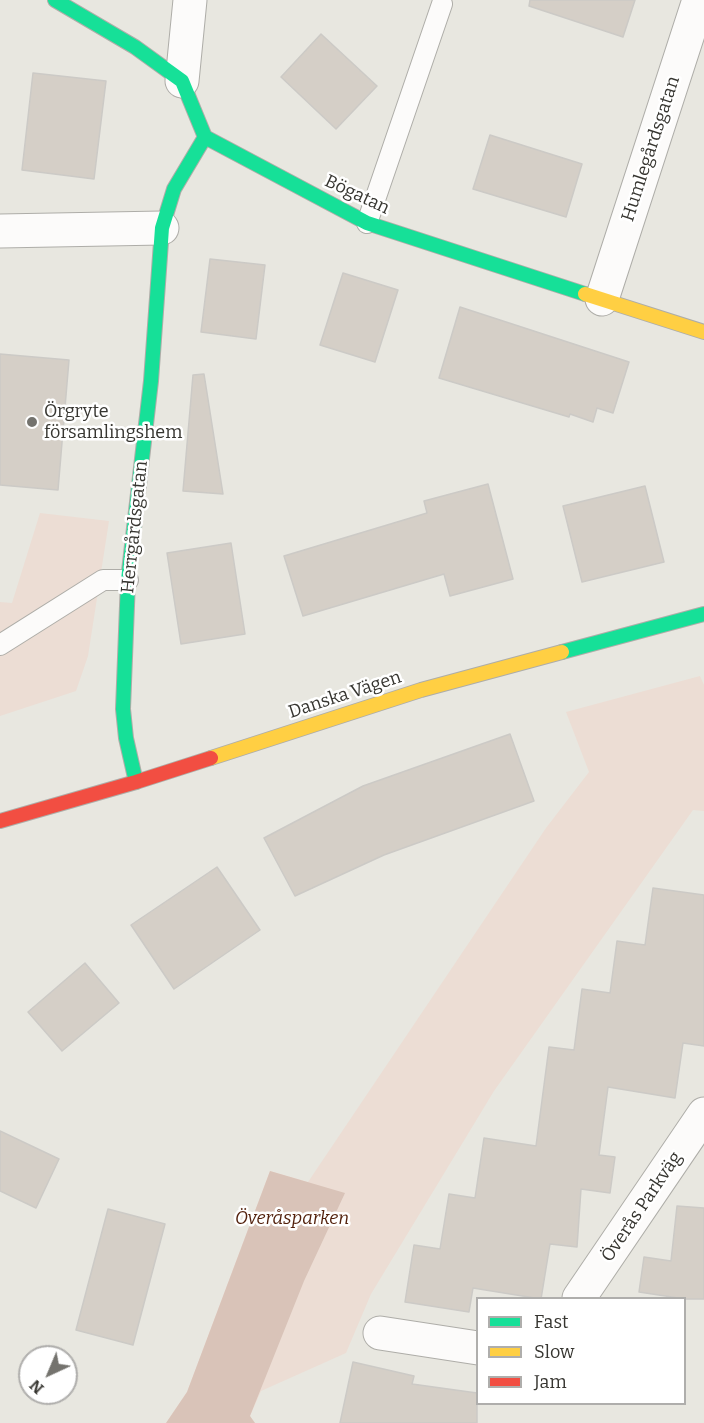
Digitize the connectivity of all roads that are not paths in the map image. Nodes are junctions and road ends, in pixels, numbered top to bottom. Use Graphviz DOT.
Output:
graph roads {
  1 [pos="54,0"];
  2 [pos="190,0"];
  3 [pos="699,0"];
  4 [pos="442,4"];
  5 [pos="182,81"];
  6 [pos="205,137"];
  7 [pos="367,223"];
  8 [pos="162,228"];
  9 [pos="0,231"];
  10 [pos="602,299"];
  11 [pos="704,332"];
  12 [pos="128,580"];
  13 [pos="702,619"];
  14 [pos="0,645"];
  15 [pos="136,782"];
  16 [pos="0,820"];
  17 [pos="704,1114"];
  18 [pos="580,1297"];
  19 [pos="380,1333"];
  20 [pos="476,1347"];
  1 -- 5 [label="street"];
  2 -- 5 [label="street"];
  3 -- 10 [label="street, Humlegårdsgatan"];
  4 -- 7 [label="lane"];
  5 -- 6 [label="street"];
  6 -- 7 [label="street, Bögatan"];
  6 -- 8 [label="street, Herrgårdsgatan"];
  7 -- 10 [label="street, Bögatan"];
  8 -- 9 [label="street"];
  8 -- 12 [label="street, Herrgårdsgatan"];
  10 -- 11 [label="street, Bögatan"];
  12 -- 14 [label="lane"];
  12 -- 15 [label="street, Herrgårdsgatan"];
  13 -- 15 [label="street, Danska Vägen"];
  15 -- 16 [label="street, Danska Vägen"];
  17 -- 18 [label="street, Överås Parkväg"];
  19 -- 20 [label="street"];
}
